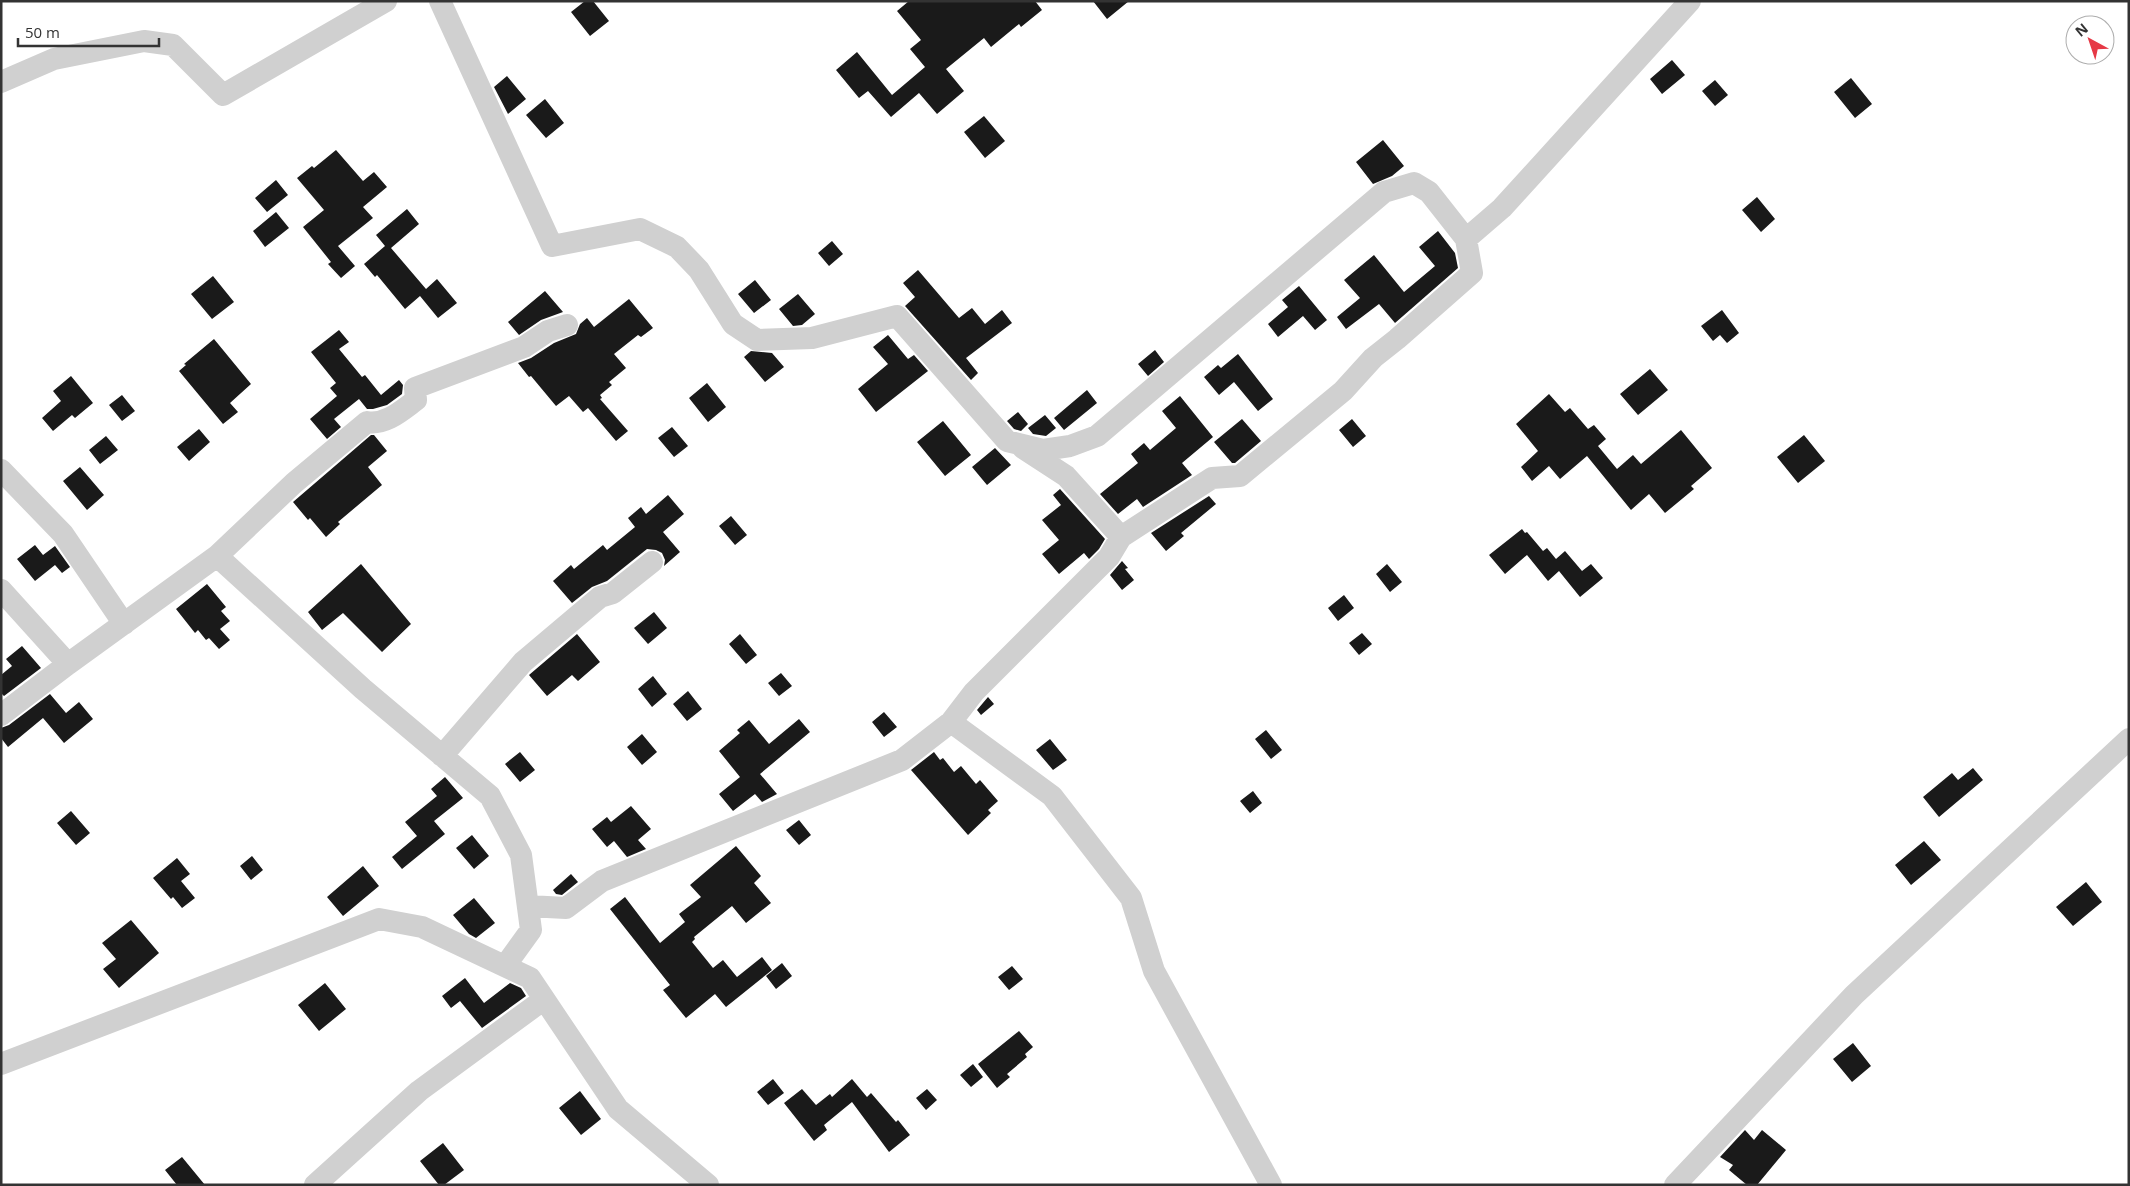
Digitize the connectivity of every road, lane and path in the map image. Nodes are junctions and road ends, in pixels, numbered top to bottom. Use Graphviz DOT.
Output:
graph roads {
  1 [pos="386,1"];
  2 [pos="440,1"];
  3 [pos="1690,1"];
  4 [pos="1,82"];
  5 [pos="1466,239"];
  6 [pos="567,325"];
  7 [pos="1018,445"];
  8 [pos="1,470"];
  9 [pos="1121,537"];
  10 [pos="217,556"];
  11 [pos="652,562"];
  12 [pos="1,590"];
  13 [pos="124,624"];
  14 [pos="68,664"];
  15 [pos="1,715"];
  16 [pos="951,722"];
  17 [pos="2129,739"];
  18 [pos="442,756"];
  19 [pos="528,906"];
  20 [pos="505,966"];
  21 [pos="543,1000"];
  22 [pos="1,1064"];
  23 [pos="315,1185"];
  24 [pos="708,1185"];
  25 [pos="1271,1185"];
  26 [pos="1675,1185"];
  1 -- 4 [label="street"];
  2 -- 7 [label="street"];
  3 -- 5 [label="street"];
  5 -- 7 [label="street"];
  5 -- 9 [label="street"];
  6 -- 10 [label="street"];
  7 -- 9 [label="street"];
  8 -- 13 [label="street"];
  9 -- 16 [label="street"];
  10 -- 13 [label="street"];
  10 -- 18 [label="street"];
  11 -- 18 [label="street"];
  12 -- 14 [label="street"];
  13 -- 14 [label="street"];
  14 -- 15 [label="street"];
  16 -- 19 [label="street"];
  16 -- 25 [label="street"];
  17 -- 26 [label="street"];
  18 -- 19 [label="street"];
  19 -- 20 [label="street"];
  20 -- 21 [label="street"];
  20 -- 22 [label="street"];
  21 -- 23 [label="street"];
  21 -- 24 [label="street"];
}
